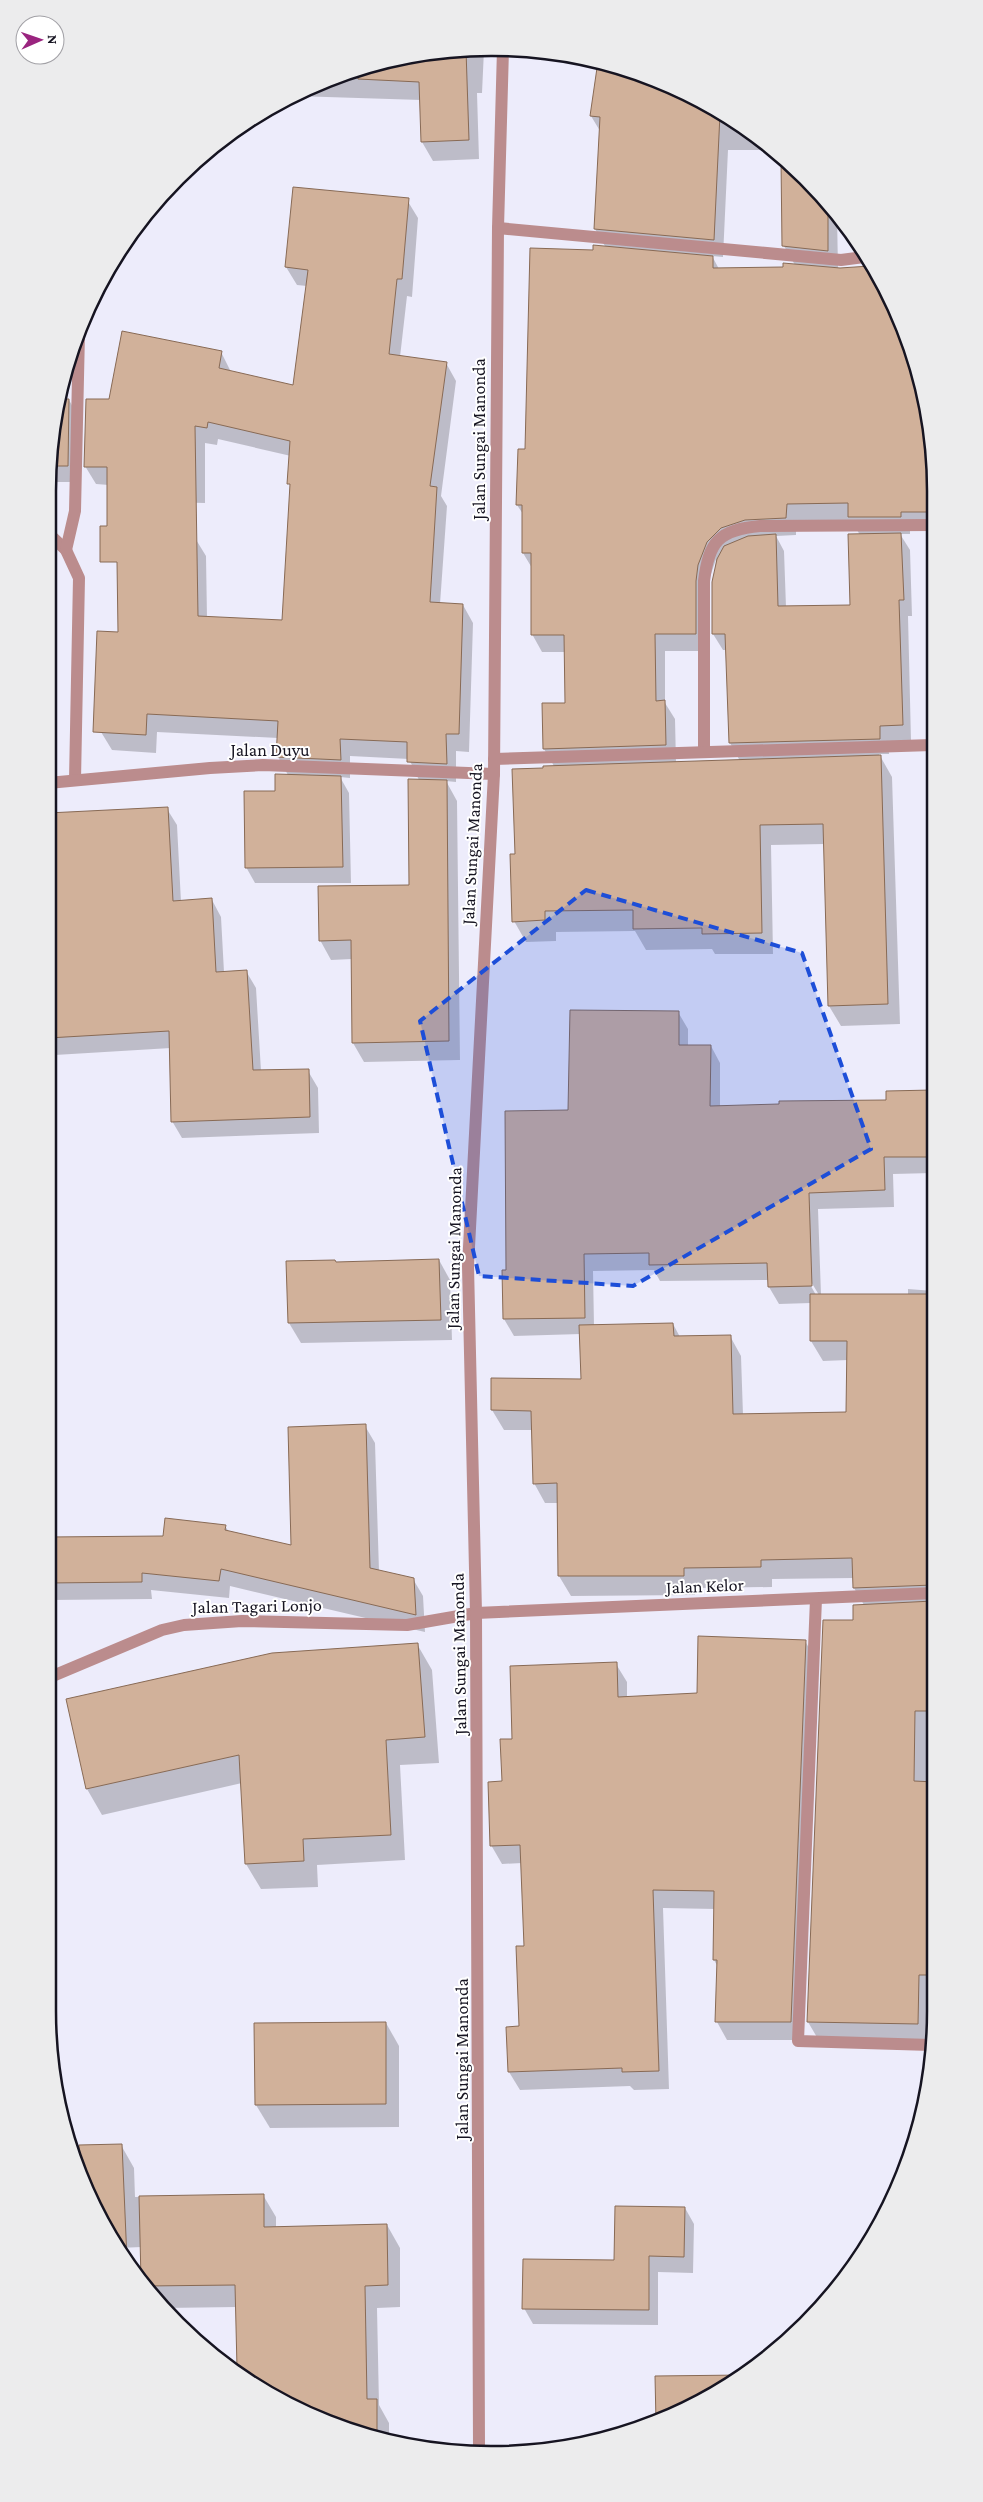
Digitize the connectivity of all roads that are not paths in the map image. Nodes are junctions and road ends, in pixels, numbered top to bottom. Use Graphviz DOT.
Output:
graph roads {
  1 [pos="503,56"];
  2 [pos="498,228"];
  3 [pos="858,258"];
  4 [pos="79,353"];
  5 [pos="927,525"];
  6 [pos="56,541"];
  7 [pos="66,550"];
  8 [pos="927,745"];
  9 [pos="704,752"];
  10 [pos="494,759"];
  11 [pos="494,774"];
  12 [pos="75,780"];
  13 [pos="56,782"];
  14 [pos="927,1593"];
  15 [pos="816,1599"];
  16 [pos="476,1613"];
  17 [pos="56,1675"];
  18 [pos="925,2045"];
  19 [pos="480,2446"];
  1 -- 2 [label="street, Jalan Sungai Manonda"];
  2 -- 3 [label="street"];
  2 -- 10 [label="street, Jalan Sungai Manonda"];
  4 -- 7 [label="street"];
  5 -- 9 [label="street"];
  6 -- 7 [label="street"];
  7 -- 12 [label="street"];
  8 -- 9 [label="street"];
  9 -- 10 [label="street"];
  10 -- 11 [label="street, Jalan Sungai Manonda"];
  11 -- 12 [label="street, Jalan Duyu"];
  11 -- 16 [label="street, Jalan Sungai Manonda"];
  12 -- 13 [label="street, Jalan Duyu"];
  14 -- 15 [label="street, Jalan Kelor"];
  15 -- 16 [label="street, Jalan Kelor"];
  15 -- 18 [label="street"];
  16 -- 17 [label="street, Jalan Tagari Lonjo"];
  16 -- 19 [label="street, Jalan Sungai Manonda"];
}
